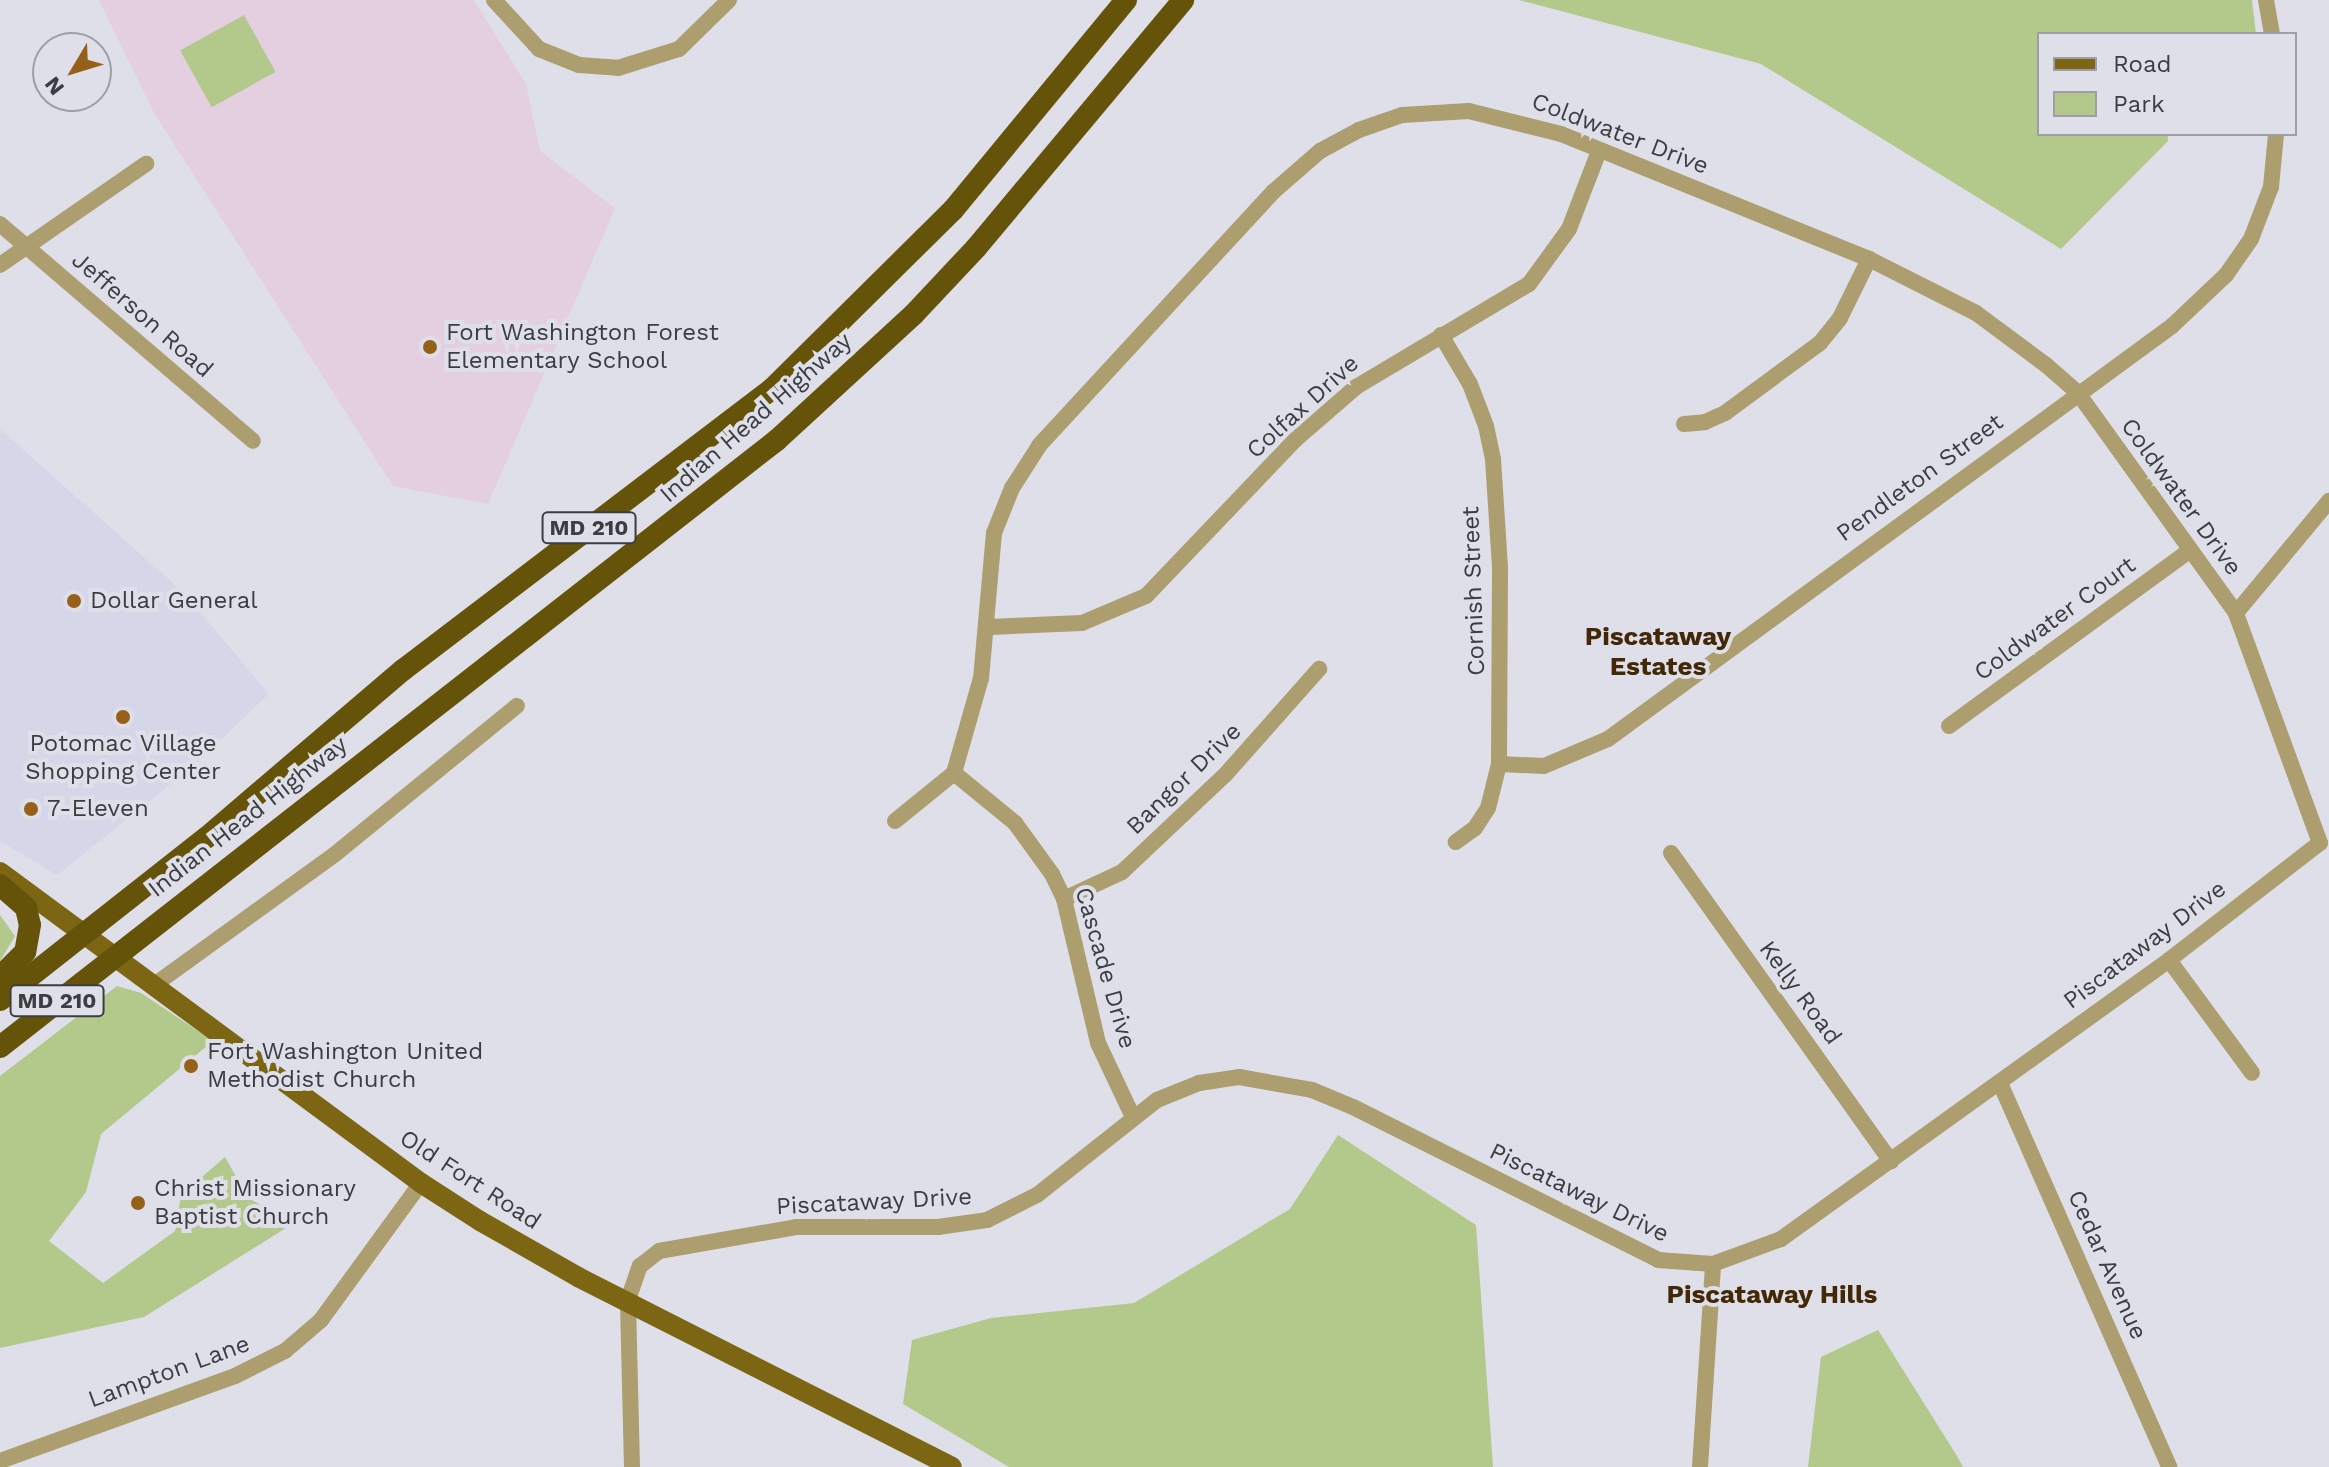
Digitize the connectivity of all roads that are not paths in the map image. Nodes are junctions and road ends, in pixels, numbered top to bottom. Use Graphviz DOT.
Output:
graph roads {
  1 [pos="494,0"];
  2 [pos="729,0"];
  3 [pos="1126,0"];
  4 [pos="1183,0"];
  5 [pos="2266,0"];
  6 [pos="2272,32"];
  7 [pos="2276,136"];
  8 [pos="1599,151"];
  9 [pos="146,164"];
  10 [pos="0,224"];
  11 [pos="27,248"];
  12 [pos="1869,259"];
  13 [pos="0,265"];
  14 [pos="1441,335"];
  15 [pos="2077,392"];
  16 [pos="1684,424"];
  17 [pos="253,441"];
  18 [pos="2329,501"];
  19 [pos="2189,551"];
  20 [pos="2236,613"];
  21 [pos="990,627"];
  22 [pos="1319,669"];
  23 [pos="517,706"];
  24 [pos="1949,726"];
  25 [pos="1499,764"];
  26 [pos="954,773"];
  27 [pos="895,821"];
  28 [pos="1456,842"];
  29 [pos="2324,847"];
  30 [pos="1671,853"];
  31 [pos="0,872"];
  32 [pos="0,885"];
  33 [pos="1064,899"];
  34 [pos="86,934"];
  35 [pos="113,954"];
  36 [pos="2169,960"];
  37 [pos="0,977"];
  38 [pos="157,983"];
  39 [pos="0,1000"];
  40 [pos="0,1047"];
  41 [pos="2252,1073"];
  42 [pos="2000,1083"];
  43 [pos="1132,1115"];
  44 [pos="1891,1161"];
  45 [pos="421,1183"];
  46 [pos="1713,1264"];
  47 [pos="628,1300"];
  48 [pos="0,1461"];
  49 [pos="632,1467"];
  50 [pos="952,1467"];
  51 [pos="1700,1467"];
  52 [pos="2169,1467"];
  1 -- 2 [label="street"];
  3 -- 34 [label="highway, Indian Head Highway / MD 210"];
  4 -- 35 [label="highway, Indian Head Highway / MD 210"];
  5 -- 6 [label="street"];
  7 -- 15 [label="street, Pendleton Street"];
  8 -- 12 [label="street, Coldwater Drive"];
  8 -- 14 [label="street, Colfax Drive"];
  8 -- 21 [label="street, Coldwater Drive"];
  9 -- 11 [label="street"];
  10 -- 11 [label="street, Jefferson Road"];
  11 -- 13 [label="street"];
  11 -- 17 [label="street, Jefferson Road"];
  12 -- 15 [label="street, Coldwater Drive"];
  12 -- 16 [label="street"];
  14 -- 21 [label="street, Colfax Drive"];
  14 -- 25 [label="street, Cornish Street"];
  15 -- 19 [label="street, Coldwater Drive"];
  15 -- 25 [label="street, Pendleton Street"];
  18 -- 20 [label="street"];
  19 -- 20 [label="street, Coldwater Drive"];
  19 -- 24 [label="street, Coldwater Court"];
  20 -- 29 [label="street, Piscataway Drive"];
  21 -- 26 [label="street, Coldwater Drive"];
  22 -- 33 [label="street, Bangor Drive"];
  23 -- 38 [label="street"];
  25 -- 28 [label="street, Cornish Street"];
  26 -- 27 [label="street"];
  26 -- 33 [label="street, Cascade Drive"];
  29 -- 36 [label="street, Piscataway Drive"];
  30 -- 44 [label="street, Kelly Road"];
  31 -- 34 [label="main road, Old Fort Road"];
  32 -- 37 [label="highway"];
  33 -- 43 [label="street, Cascade Drive"];
  34 -- 35 [label="main road, Old Fort Road"];
  34 -- 39 [label="highway, Indian Head Highway / MD 210"];
  35 -- 38 [label="main road, Old Fort Road"];
  35 -- 40 [label="highway, Indian Head Highway / MD 210"];
  36 -- 41 [label="street"];
  36 -- 42 [label="street, Piscataway Drive"];
  38 -- 45 [label="main road, Old Fort Road"];
  42 -- 44 [label="street, Piscataway Drive"];
  42 -- 52 [label="street, Cedar Avenue"];
  43 -- 46 [label="street, Piscataway Drive"];
  43 -- 47 [label="street, Piscataway Drive"];
  44 -- 46 [label="street, Piscataway Drive"];
  45 -- 47 [label="main road, Old Fort Road"];
  45 -- 48 [label="street, Lampton Lane"];
  46 -- 51 [label="street"];
  47 -- 49 [label="street"];
  47 -- 50 [label="main road, Old Fort Road"];
}
